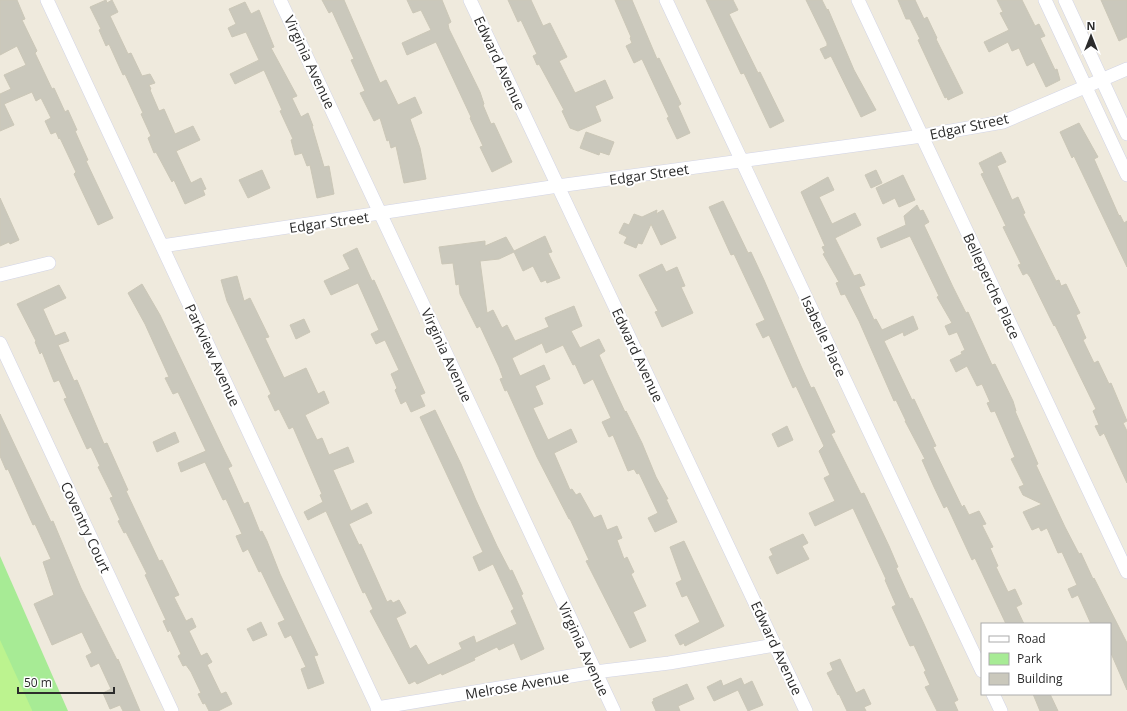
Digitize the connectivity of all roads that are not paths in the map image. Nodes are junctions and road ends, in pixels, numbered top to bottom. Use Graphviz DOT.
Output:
graph roads {
  1 [pos="46,0"];
  2 [pos="280,0"];
  3 [pos="470,0"];
  4 [pos="666,0"];
  5 [pos="858,0"];
  6 [pos="1045,0"];
  7 [pos="1065,0"];
  8 [pos="1127,69"];
  9 [pos="1102,80"];
  10 [pos="1086,88"];
  11 [pos="1127,134"];
  12 [pos="922,136"];
  13 [pos="741,161"];
  14 [pos="1127,175"];
  15 [pos="558,186"];
  16 [pos="382,214"];
  17 [pos="162,246"];
  18 [pos="49,263"];
  19 [pos="0,275"];
  20 [pos="0,343"];
  21 [pos="1127,572"];
  22 [pos="775,645"];
  23 [pos="981,669"];
  24 [pos="595,672"];
  25 [pos="993,695"];
  26 [pos="378,710"];
  27 [pos="172,711"];
  28 [pos="614,711"];
  29 [pos="806,711"];
  30 [pos="1001,711"];
  1 -- 17 [label="street, Parkview Avenue"];
  2 -- 16 [label="street, Virginia Avenue"];
  3 -- 15 [label="street, Edward Avenue"];
  4 -- 13 [label="street, Isabelle Place"];
  5 -- 12 [label="street, Belleperche Place"];
  6 -- 10 [label="street"];
  7 -- 9 [label="street"];
  8 -- 9 [label="street, Edgar Street"];
  9 -- 10 [label="street, Edgar Street"];
  9 -- 11 [label="street"];
  10 -- 12 [label="street, Edgar Street"];
  10 -- 14 [label="street"];
  12 -- 13 [label="street, Edgar Street"];
  12 -- 21 [label="street, Belleperche Place"];
  13 -- 15 [label="street, Edgar Street"];
  13 -- 23 [label="street, Isabelle Place"];
  15 -- 16 [label="street, Edgar Street"];
  15 -- 22 [label="street, Edward Avenue"];
  16 -- 17 [label="street, Edgar Street"];
  16 -- 24 [label="street, Virginia Avenue"];
  17 -- 26 [label="street, Parkview Avenue"];
  18 -- 19 [label="street"];
  20 -- 27 [label="street, Coventry Court"];
  22 -- 24 [label="street, Melrose Avenue"];
  22 -- 29 [label="street, Edward Avenue"];
  24 -- 26 [label="street, Melrose Avenue"];
  24 -- 28 [label="street, Virginia Avenue"];
  25 -- 30 [label="street"];
}
